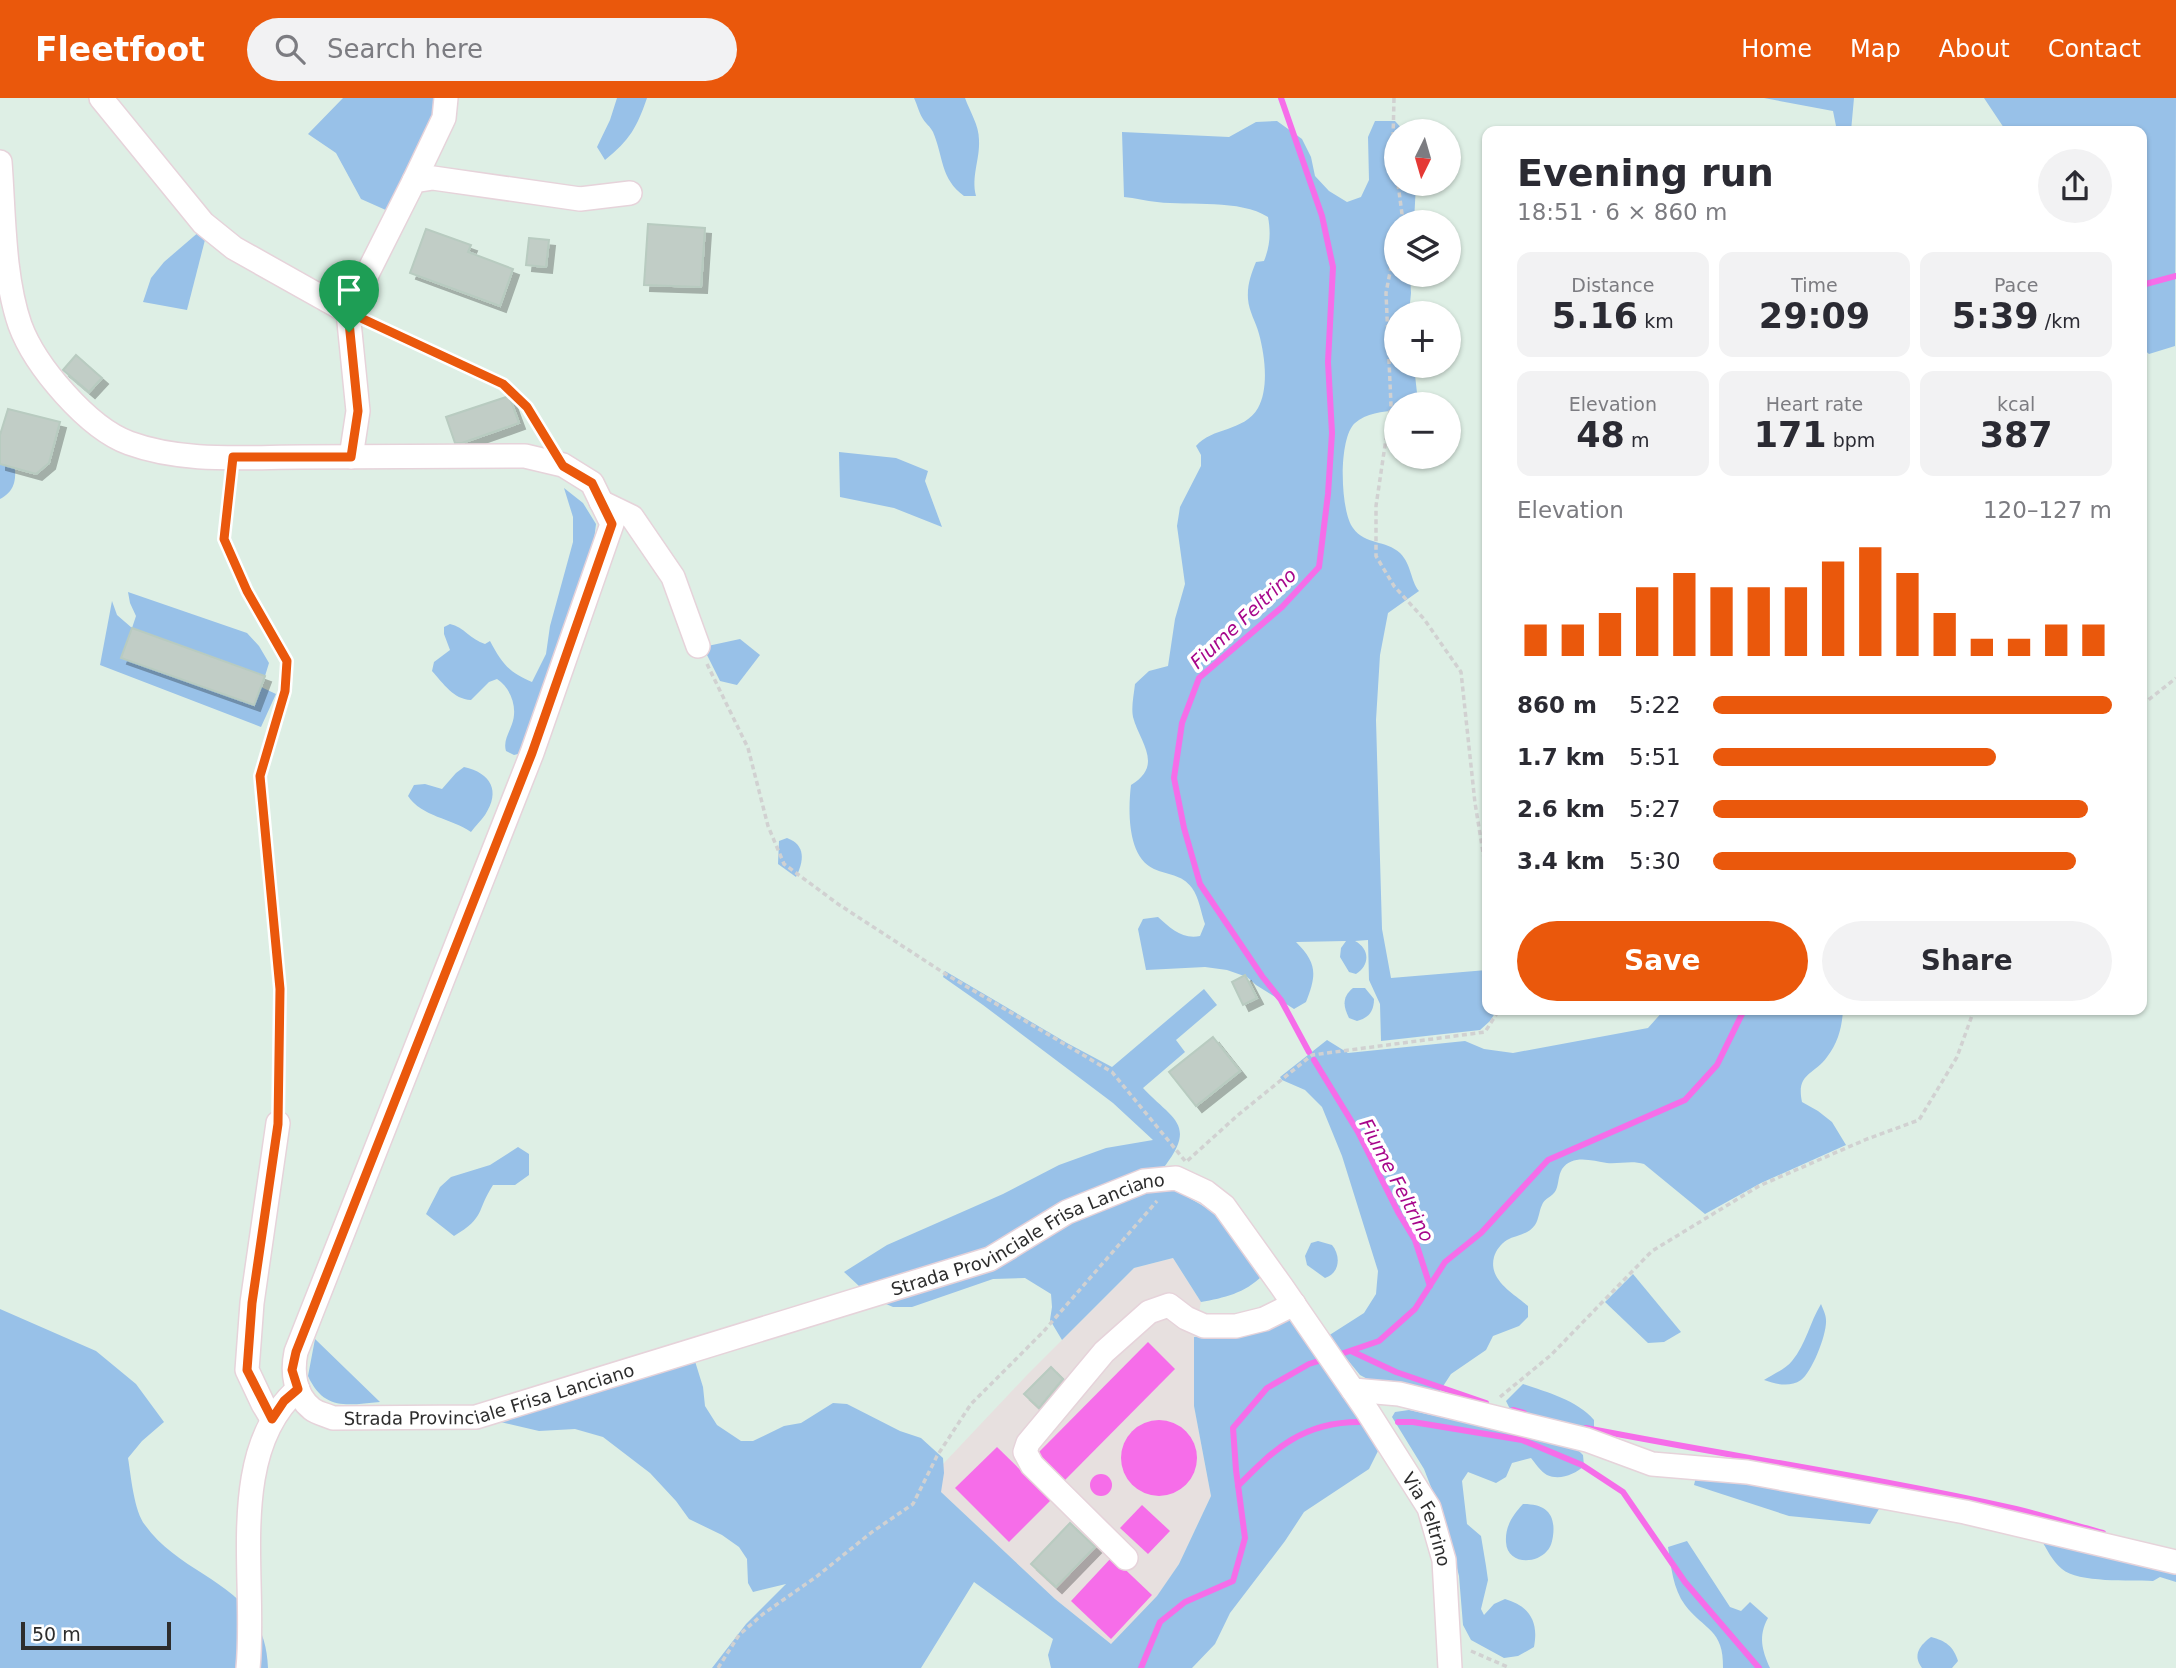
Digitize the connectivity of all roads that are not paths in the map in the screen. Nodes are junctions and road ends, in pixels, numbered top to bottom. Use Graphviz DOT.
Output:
graph roads {
  1 [pos="101,98"];
  2 [pos="446,98"];
  3 [pos="0,162"];
  4 [pos="414,181"];
  5 [pos="630,193"];
  6 [pos="348,312"];
  7 [pos="351,457"];
  8 [pos="601,502"];
  9 [pos="698,646"];
  10 [pos="278,1124"];
  11 [pos="1294,1304"];
  12 [pos="298,1389"];
  13 [pos="1353,1390"];
  14 [pos="272,1419"];
  15 [pos="1126,1558"];
  16 [pos="2176,1562"];
  17 [pos="248,1668"];
  18 [pos="1450,1668"];
  1 -- 6 [label="street"];
  2 -- 4 [label="street"];
  3 -- 7 [label="street"];
  4 -- 5 [label="street"];
  4 -- 6 [label="street"];
  6 -- 7 [label="street"];
  7 -- 8 [label="street"];
  8 -- 9 [label="street"];
  8 -- 12 [label="street"];
  10 -- 14 [label="street"];
  11 -- 12 [label="street, Strada Provinciale Frisa Lanciano"];
  11 -- 13 [label="street, Strada Provinciale Frisa Lanciano"];
  11 -- 15 [label="street"];
  12 -- 14 [label="street"];
  13 -- 16 [label="street"];
  13 -- 18 [label="street, Via Feltrino"];
  14 -- 17 [label="street"];
}
